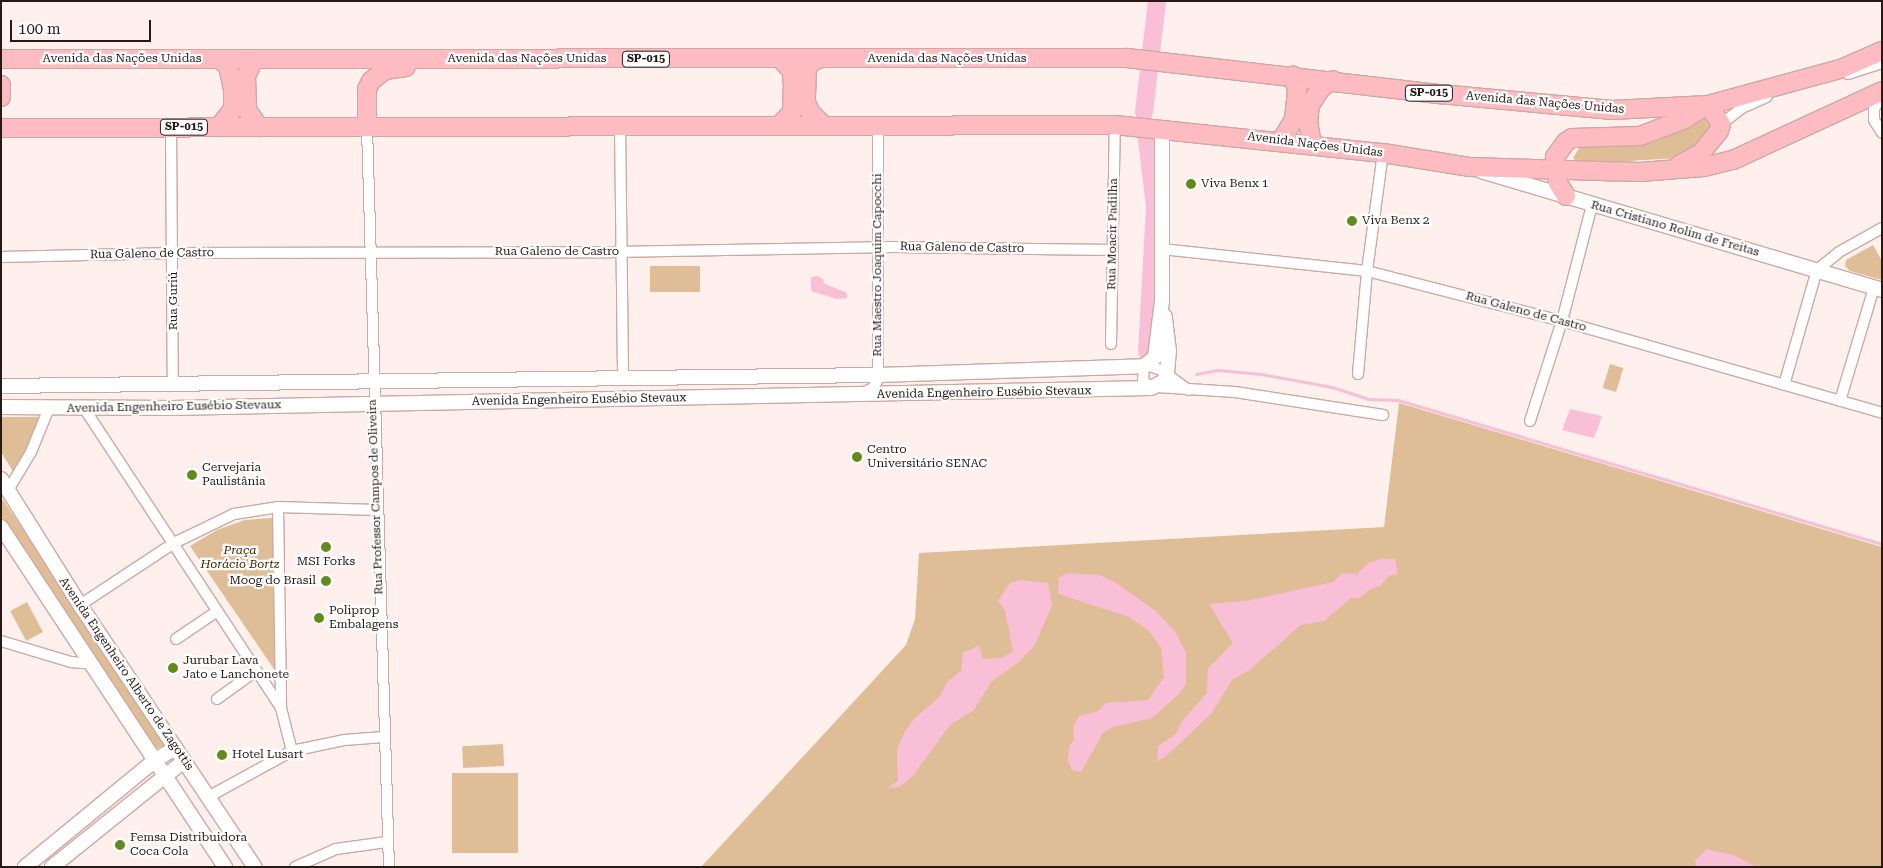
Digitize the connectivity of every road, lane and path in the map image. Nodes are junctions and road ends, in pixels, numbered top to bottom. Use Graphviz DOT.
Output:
graph roads {
  1 [pos="1882,51"];
  2 [pos="781,58"];
  3 [pos="822,58"];
  4 [pos="1,59"];
  5 [pos="219,59"];
  6 [pos="254,59"];
  7 [pos="468,59"];
  8 [pos="1882,63"];
  9 [pos="1294,76"];
  10 [pos="1333,80"];
  11 [pos="1,85"];
  12 [pos="1882,91"];
  13 [pos="1882,95"];
  14 [pos="1,97"];
  15 [pos="1708,105"];
  16 [pos="878,124"];
  17 [pos="1720,124"];
  18 [pos="620,125"];
  19 [pos="780,125"];
  20 [pos="823,125"];
  21 [pos="1120,125"];
  22 [pos="171,127"];
  23 [pos="219,127"];
  24 [pos="259,127"];
  25 [pos="1,128"];
  26 [pos="367,128"];
  27 [pos="1157,128"];
  28 [pos="1882,133"];
  29 [pos="1281,141"];
  30 [pos="1312,144"];
  31 [pos="1382,153"];
  32 [pos="1469,167"];
  33 [pos="1667,170"];
  34 [pos="1556,172"];
  35 [pos="1566,196"];
  36 [pos="1592,205"];
  37 [pos="1882,228"];
  38 [pos="877,248"];
  39 [pos="1162,249"];
  40 [pos="1112,250"];
  41 [pos="369,252"];
  42 [pos="622,252"];
  43 [pos="174,253"];
  44 [pos="1,258"];
  45 [pos="1817,270"];
  46 [pos="1367,271"];
  47 [pos="1878,289"];
  48 [pos="1162,301"];
  49 [pos="1562,320"];
  50 [pos="1111,344"];
  51 [pos="1146,366"];
  52 [pos="1167,373"];
  53 [pos="1358,374"];
  54 [pos="878,375"];
  55 [pos="623,378"];
  56 [pos="468,380"];
  57 [pos="373,381"];
  58 [pos="173,385"];
  59 [pos="1784,385"];
  60 [pos="1,386"];
  61 [pos="1154,388"];
  62 [pos="1190,390"];
  63 [pos="859,395"];
  64 [pos="1840,401"];
  65 [pos="442,403"];
  66 [pos="374,404"];
  67 [pos="1,407"];
  68 [pos="49,408"];
  69 [pos="84,408"];
  70 [pos="156,408"];
  71 [pos="1882,413"];
  72 [pos="1383,415"];
  73 [pos="1530,421"];
  74 [pos="1,479"];
  75 [pos="7,492"];
  76 [pos="278,507"];
  77 [pos="377,510"];
  78 [pos="1,528"];
  79 [pos="174,543"];
  80 [pos="80,605"];
  81 [pos="216,612"];
  82 [pos="176,638"];
  83 [pos="1,641"];
  84 [pos="92,664"];
  85 [pos="256,671"];
  86 [pos="217,699"];
  87 [pos="282,708"];
  88 [pos="384,737"];
  89 [pos="175,748"];
  90 [pos="292,751"];
  91 [pos="154,761"];
  92 [pos="184,761"];
  93 [pos="164,776"];
  94 [pos="123,786"];
  95 [pos="208,797"];
  96 [pos="132,802"];
  97 [pos="387,842"];
  98 [pos="25,867"];
  99 [pos="52,867"];
  100 [pos="225,867"];
  101 [pos="255,867"];
  102 [pos="295,867"];
  103 [pos="389,867"];
  1 -- 15 [label="highway, Avenida das Nações Unidas / SP-015"];
  2 -- 3 [label="highway, Avenida das Nações Unidas / SP-015"];
  2 -- 7 [label="highway, Avenida das Nações Unidas / SP-015"];
  2 -- 19 [label="highway"];
  3 -- 9 [label="highway, Avenida das Nações Unidas / SP-015"];
  3 -- 20 [label="highway"];
  4 -- 5 [label="highway, Avenida das Nações Unidas / SP-015"];
  5 -- 6 [label="highway, Avenida das Nações Unidas / SP-015"];
  5 -- 23 [label="highway"];
  6 -- 7 [label="highway, Avenida das Nações Unidas / SP-015"];
  6 -- 24 [label="highway"];
  7 -- 26 [label="highway"];
  8 -- 17 [label="street"];
  9 -- 10 [label="highway, Avenida das Nações Unidas / SP-015"];
  9 -- 29 [label="highway"];
  10 -- 15 [label="highway, Avenida das Nações Unidas / SP-015"];
  10 -- 30 [label="highway"];
  11 -- 14 [label="highway"];
  12 -- 33 [label="highway, SP-015"];
  13 -- 28 [label="street"];
  15 -- 17 [label="highway"];
  15 -- 34 [label="highway"];
  16 -- 20 [label="highway, SP-015"];
  16 -- 21 [label="highway, SP-015"];
  16 -- 38 [label="street, Rua Maestro Joaquim Capocchi"];
  17 -- 33 [label="highway"];
  18 -- 19 [label="highway, SP-015"];
  18 -- 26 [label="highway, SP-015"];
  18 -- 42 [label="street"];
  19 -- 20 [label="highway, SP-015"];
  21 -- 27 [label="highway, SP-015"];
  21 -- 40 [label="street, Rua Moacir Padilha"];
  22 -- 23 [label="highway, SP-015"];
  22 -- 25 [label="highway, SP-015"];
  22 -- 43 [label="street, Rua Guriú"];
  23 -- 24 [label="highway, SP-015"];
  24 -- 26 [label="highway, SP-015"];
  26 -- 41 [label="street, Rua Professor Campos de Oliveira"];
  27 -- 29 [label="highway, Avenida Nações Unidas / SP-015"];
  27 -- 39 [label="main road"];
  29 -- 30 [label="highway, Avenida Nações Unidas / SP-015"];
  30 -- 31 [label="highway, Avenida Nações Unidas / SP-015"];
  31 -- 32 [label="highway, Avenida Nações Unidas / SP-015"];
  31 -- 46 [label="street"];
  32 -- 34 [label="highway, SP-015"];
  32 -- 35 [label="main road, Rua Cristiano Rolim de Freitas"];
  33 -- 34 [label="highway, SP-015"];
  34 -- 35 [label="highway"];
  35 -- 36 [label="main road, Rua Cristiano Rolim de Freitas"];
  36 -- 45 [label="main road, Rua Cristiano Rolim de Freitas"];
  36 -- 49 [label="street"];
  37 -- 45 [label="street"];
  38 -- 40 [label="street, Rua Galeno de Castro"];
  38 -- 42 [label="street, Rua Galeno de Castro"];
  38 -- 54 [label="street, Rua Maestro Joaquim Capocchi"];
  39 -- 46 [label="street, Rua Galeno de Castro"];
  39 -- 48 [label="main road"];
  40 -- 50 [label="street, Rua Moacir Padilha"];
  41 -- 42 [label="street, Rua Galeno de Castro"];
  41 -- 43 [label="street, Rua Galeno de Castro"];
  41 -- 57 [label="street, Rua Professor Campos de Oliveira"];
  42 -- 55 [label="street"];
  43 -- 44 [label="street, Rua Galeno de Castro"];
  43 -- 58 [label="street, Rua Guriú"];
  45 -- 47 [label="main road, Rua Cristiano Rolim de Freitas"];
  45 -- 59 [label="street"];
  46 -- 49 [label="street, Rua Galeno de Castro"];
  46 -- 53 [label="street"];
  47 -- 64 [label="street"];
  48 -- 51 [label="main road"];
  48 -- 52 [label="main road"];
  49 -- 59 [label="street, Rua Galeno de Castro"];
  49 -- 73 [label="street"];
  51 -- 52 [label="street, Avenida Engenheiro Eusébio Stevaux"];
  51 -- 54 [label="main road, Avenida Engenheiro Eusébio Stevaux"];
  51 -- 61 [label="street"];
  52 -- 61 [label="main road"];
  52 -- 62 [label="street, Avenida Engenheiro Eusébio Stevaux"];
  54 -- 55 [label="main road, Avenida Engenheiro Eusébio Stevaux"];
  54 -- 63 [label="street, Rua Maestro Joaquim Capocchi"];
  55 -- 56 [label="main road, Avenida Engenheiro Eusébio Stevaux"];
  56 -- 57 [label="main road, Avenida Engenheiro Eusébio Stevaux"];
  56 -- 65 [label="main road"];
  57 -- 58 [label="main road, Avenida Engenheiro Eusébio Stevaux"];
  57 -- 66 [label="street, Rua Professor Campos de Oliveira"];
  58 -- 60 [label="main road, Avenida Engenheiro Eusébio Stevaux"];
  58 -- 70 [label="main road"];
  59 -- 64 [label="street, Rua Galeno de Castro"];
  61 -- 62 [label="street, Avenida Engenheiro Eusébio Stevaux"];
  61 -- 63 [label="main road, Avenida Engenheiro Eusébio Stevaux"];
  62 -- 72 [label="street, Avenida Engenheiro Eusébio Stevaux"];
  63 -- 65 [label="main road, Avenida Engenheiro Eusébio Stevaux"];
  64 -- 71 [label="street, Rua Galeno de Castro"];
  65 -- 66 [label="main road, Avenida Engenheiro Eusébio Stevaux"];
  66 -- 70 [label="main road, Avenida Engenheiro Eusébio Stevaux"];
  66 -- 77 [label="street, Rua Professor Campos de Oliveira"];
  67 -- 68 [label="main road, Avenida Engenheiro Eusébio Stevaux"];
  68 -- 69 [label="main road, Avenida Engenheiro Eusébio Stevaux"];
  68 -- 75 [label="street"];
  69 -- 70 [label="main road, Avenida Engenheiro Eusébio Stevaux"];
  69 -- 79 [label="street"];
  74 -- 75 [label="main road, Avenida Engenheiro Alberto de Zagottis"];
  75 -- 80 [label="main road, Avenida Engenheiro Alberto de Zagottis"];
  76 -- 77 [label="street"];
  76 -- 79 [label="street"];
  76 -- 87 [label="street"];
  77 -- 88 [label="street, Rua Professor Campos de Oliveira"];
  78 -- 84 [label="main road, Avenida Engenheiro Alberto de Zagottis"];
  79 -- 80 [label="street"];
  79 -- 81 [label="street"];
  80 -- 89 [label="main road, Avenida Engenheiro Alberto de Zagottis"];
  81 -- 82 [label="street"];
  81 -- 85 [label="street"];
  83 -- 84 [label="street"];
  84 -- 91 [label="main road, Avenida Engenheiro Alberto de Zagottis"];
  85 -- 86 [label="street"];
  85 -- 87 [label="street"];
  87 -- 90 [label="street"];
  88 -- 90 [label="street"];
  88 -- 97 [label="street, Rua Professor Campos de Oliveira"];
  89 -- 91 [label="main road"];
  89 -- 92 [label="main road, Avenida Engenheiro Alberto de Zagottis"];
  90 -- 95 [label="street"];
  91 -- 93 [label="main road, Avenida Engenheiro Alberto de Zagottis"];
  91 -- 94 [label="main road"];
  92 -- 93 [label="main road"];
  92 -- 95 [label="main road, Avenida Engenheiro Alberto de Zagottis"];
  93 -- 96 [label="main road"];
  93 -- 100 [label="main road, Avenida Engenheiro Alberto de Zagottis"];
  94 -- 96 [label="main road"];
  94 -- 98 [label="main road"];
  95 -- 101 [label="main road, Avenida Engenheiro Alberto de Zagottis"];
  96 -- 99 [label="main road"];
  97 -- 102 [label="street"];
  97 -- 103 [label="street, Rua Professor Campos de Oliveira"];
}
